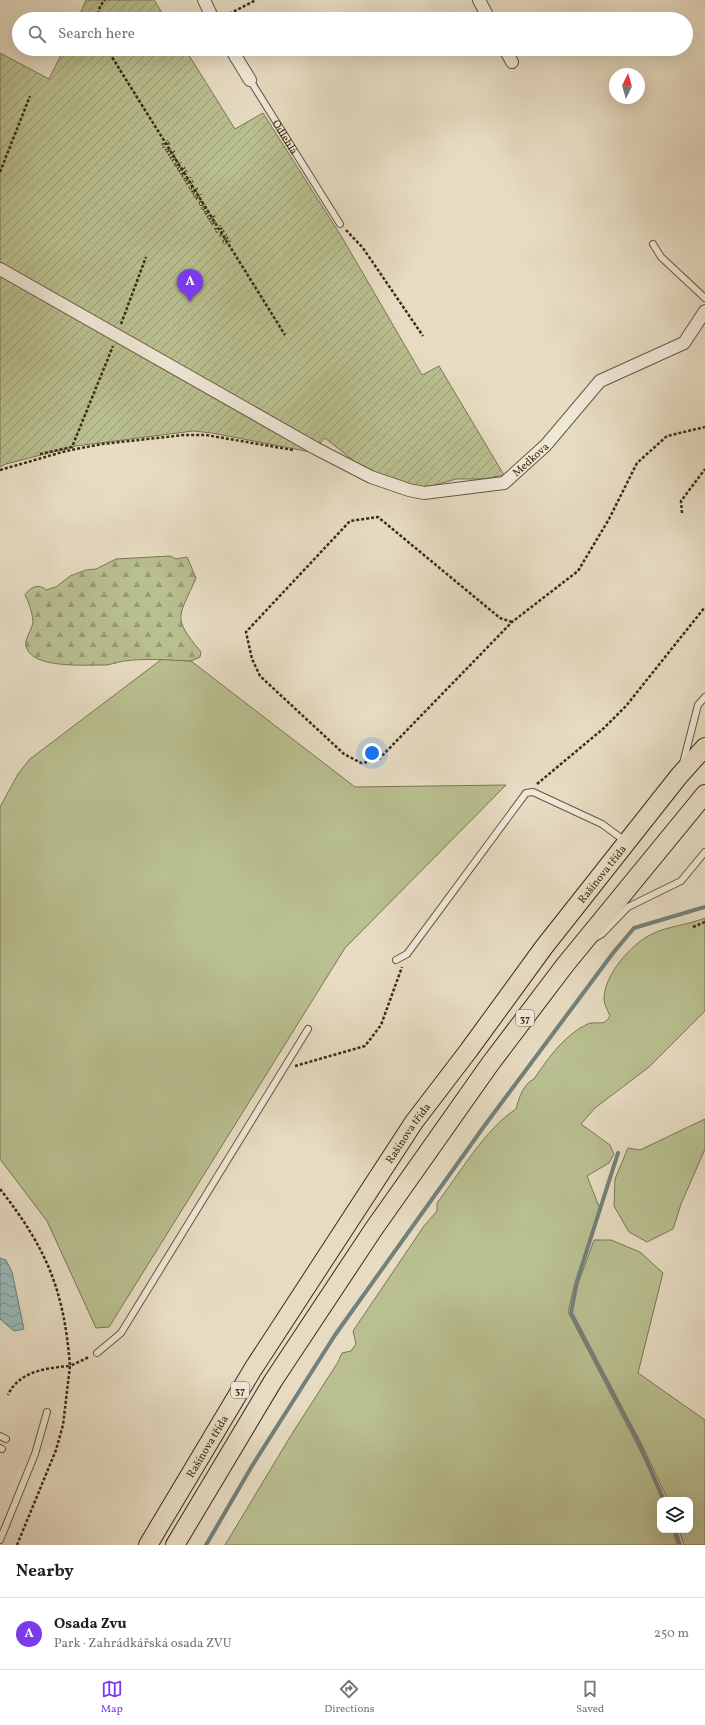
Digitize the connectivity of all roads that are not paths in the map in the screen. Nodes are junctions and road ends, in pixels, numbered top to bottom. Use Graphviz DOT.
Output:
graph roads {
  1 [pos="204,0"];
  2 [pos="479,0"];
  3 [pos="210,12"];
  4 [pos="485,12"];
  5 [pos="235,56"];
  6 [pos="509,56"];
  7 [pos="512,62"];
  8 [pos="250,80"];
  9 [pos="340,224"];
  10 [pos="653,244"];
  11 [pos="0,269"];
  12 [pos="705,298"];
  13 [pos="705,311"];
  14 [pos="705,697"];
  15 [pos="705,747"];
  16 [pos="679,776"];
  17 [pos="705,794"];
  18 [pos="626,842"];
  19 [pos="705,852"];
  20 [pos="579,947"];
  21 [pos="396,960"];
  22 [pos="308,1029"];
  23 [pos="96,1353"];
  24 [pos="47,1412"];
  25 [pos="0,1540"];
  26 [pos="148,1545"];
  27 [pos="175,1545"];
  1 -- 3 [label="street"];
  2 -- 4 [label="street"];
  5 -- 8 [label="street, Odlehlá"];
  6 -- 7 [label="street"];
  8 -- 9 [label="lane, Odlehlá"];
  10 -- 12 [label="lane"];
  11 -- 13 [label="street, Medkova"];
  14 -- 16 [label="lane"];
  15 -- 16 [label="main road, Rašínova třída / 37"];
  16 -- 18 [label="main road, Rašínova třída / 37"];
  17 -- 20 [label="main road, Rašínova třída / 37"];
  18 -- 21 [label="lane"];
  18 -- 26 [label="main road, Rašínova třída / 37"];
  19 -- 20 [label="lane"];
  20 -- 27 [label="main road, Rašínova třída / 37"];
  22 -- 23 [label="lane"];
  24 -- 25 [label="lane"];
}
